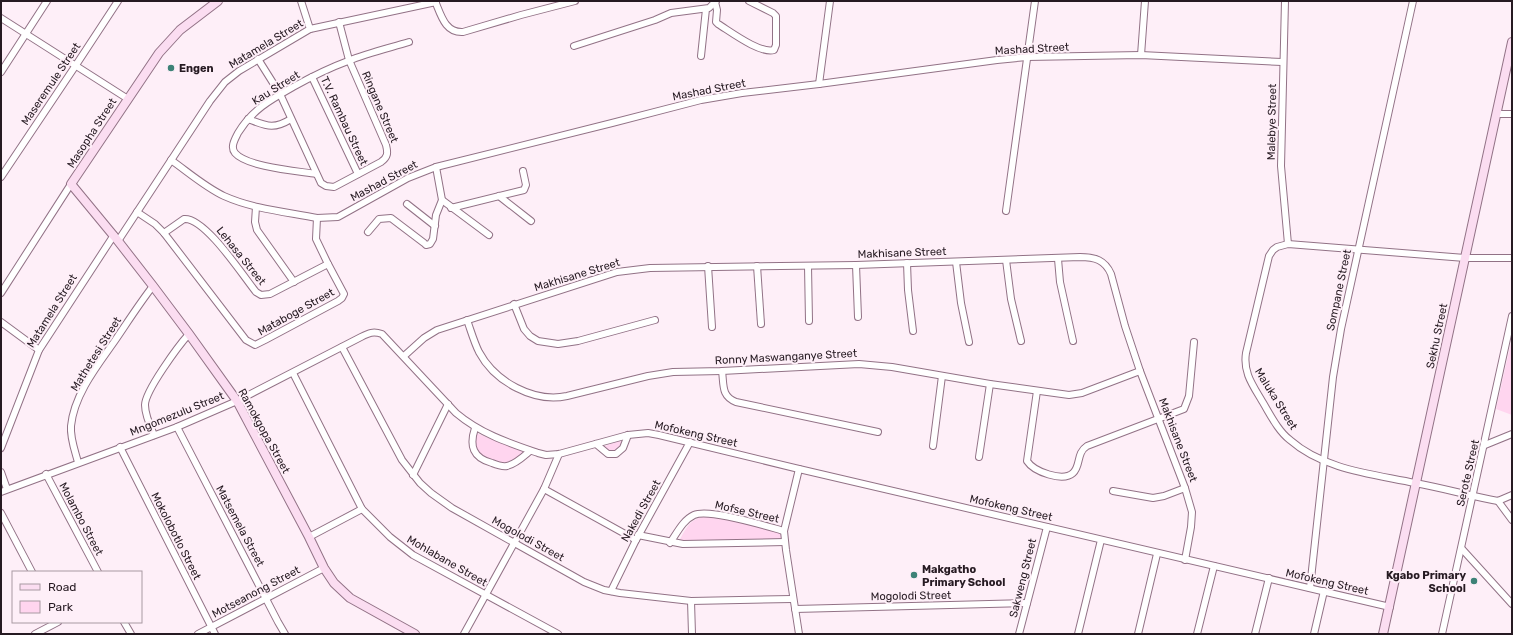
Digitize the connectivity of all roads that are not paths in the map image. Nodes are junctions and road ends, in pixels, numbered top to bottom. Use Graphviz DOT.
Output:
graph roads {
  1 [pos="47,1"];
  2 [pos="118,1"];
  3 [pos="218,1"];
  4 [pos="301,1"];
  5 [pos="575,1"];
  6 [pos="748,1"];
  7 [pos="830,1"];
  8 [pos="1035,1"];
  9 [pos="1145,1"];
  10 [pos="1285,1"];
  11 [pos="1413,1"];
  12 [pos="436,2"];
  13 [pos="716,2"];
  14 [pos="706,9"];
  15 [pos="1,18"];
  16 [pos="339,22"];
  17 [pos="310,29"];
  18 [pos="26,34"];
  19 [pos="409,42"];
  20 [pos="1512,42"];
  21 [pos="574,46"];
  22 [pos="1141,55"];
  23 [pos="701,56"];
  24 [pos="1027,57"];
  25 [pos="258,59"];
  26 [pos="349,60"];
  27 [pos="1282,62"];
  28 [pos="76,66"];
  29 [pos="1,72"];
  30 [pos="312,77"];
  31 [pos="819,84"];
  32 [pos="280,94"];
  33 [pos="128,99"];
  34 [pos="1496,114"];
  35 [pos="1512,114"];
  36 [pos="248,119"];
  37 [pos="291,119"];
  38 [pos="171,160"];
  39 [pos="436,167"];
  40 [pos="523,171"];
  41 [pos="316,174"];
  42 [pos="358,174"];
  43 [pos="1,177"];
  44 [pos="71,184"];
  45 [pos="499,196"];
  46 [pos="442,200"];
  47 [pos="407,204"];
  48 [pos="256,207"];
  49 [pos="451,208"];
  50 [pos="1006,210"];
  51 [pos="137,212"];
  52 [pos="317,218"];
  53 [pos="531,221"];
  54 [pos="435,226"];
  55 [pos="368,232"];
  56 [pos="164,233"];
  57 [pos="489,235"];
  58 [pos="116,238"];
  59 [pos="1288,244"];
  60 [pos="1358,250"];
  61 [pos="1465,258"];
  62 [pos="1512,258"];
  63 [pos="1058,259"];
  64 [pos="1006,260"];
  65 [pos="956,262"];
  66 [pos="907,263"];
  67 [pos="328,264"];
  68 [pos="856,265"];
  69 [pos="708,266"];
  70 [pos="756,266"];
  71 [pos="808,266"];
  72 [pos="294,282"];
  73 [pos="153,286"];
  74 [pos="1,293"];
  75 [pos="514,304"];
  76 [pos="1512,316"];
  77 [pos="858,317"];
  78 [pos="467,320"];
  79 [pos="655,320"];
  80 [pos="809,321"];
  81 [pos="1,322"];
  82 [pos="761,324"];
  83 [pos="712,327"];
  84 [pos="913,330"];
  85 [pos="376,332"];
  86 [pos="189,334"];
  87 [pos="1020,341"];
  88 [pos="1073,341"];
  89 [pos="969,342"];
  90 [pos="1194,342"];
  91 [pos="342,347"];
  92 [pos="38,350"];
  93 [pos="404,356"];
  94 [pos="722,371"];
  95 [pos="1140,371"];
  96 [pos="293,373"];
  97 [pos="942,376"];
  98 [pos="990,384"];
  99 [pos="1037,391"];
  100 [pos="237,401"];
  101 [pos="448,404"];
  102 [pos="1159,419"];
  103 [pos="177,427"];
  104 [pos="475,428"];
  105 [pos="878,432"];
  106 [pos="1512,434"];
  107 [pos="154,435"];
  108 [pos="628,435"];
  109 [pos="690,442"];
  110 [pos="596,444"];
  111 [pos="1485,445"];
  112 [pos="933,446"];
  113 [pos="120,447"];
  114 [pos="1,448"];
  115 [pos="530,450"];
  116 [pos="560,454"];
  117 [pos="980,457"];
  118 [pos="78,462"];
  119 [pos="1325,462"];
  120 [pos="799,469"];
  121 [pos="1,472"];
  122 [pos="46,474"];
  123 [pos="413,475"];
  124 [pos="1417,483"];
  125 [pos="1186,488"];
  126 [pos="544,489"];
  127 [pos="4,490"];
  128 [pos="1113,491"];
  129 [pos="1512,495"];
  130 [pos="1472,497"];
  131 [pos="1498,502"];
  132 [pos="362,509"];
  133 [pos="1,513"];
  134 [pos="1512,520"];
  135 [pos="1047,527"];
  136 [pos="784,531"];
  137 [pos="309,537"];
  138 [pos="637,538"];
  139 [pos="1101,540"];
  140 [pos="670,542"];
  141 [pos="785,542"];
  142 [pos="514,543"];
  143 [pos="1462,549"];
  144 [pos="1156,554"];
  145 [pos="1185,560"];
  146 [pos="1214,566"];
  147 [pos="324,568"];
  148 [pos="31,571"];
  149 [pos="97,571"];
  150 [pos="1269,578"];
  151 [pos="1310,588"];
  152 [pos="1324,591"];
  153 [pos="612,592"];
  154 [pos="486,595"];
  155 [pos="266,599"];
  156 [pos="792,599"];
  157 [pos="691,601"];
  158 [pos="1027,603"];
  159 [pos="1512,604"];
  160 [pos="1390,607"];
  161 [pos="795,609"];
  162 [pos="56,623"];
  163 [pos="124,623"];
  164 [pos="212,628"];
  165 [pos="35,634"];
  166 [pos="130,634"];
  167 [pos="198,634"];
  168 [pos="215,634"];
  169 [pos="285,634"];
  170 [pos="415,634"];
  171 [pos="464,634"];
  172 [pos="558,634"];
  173 [pos="692,634"];
  174 [pos="799,634"];
  175 [pos="1019,634"];
  176 [pos="1078,634"];
  177 [pos="1138,634"];
  178 [pos="1197,634"];
  179 [pos="1255,634"];
  180 [pos="1314,634"];
  181 [pos="1383,634"];
  182 [pos="1442,634"];
  1 -- 18 [label="street"];
  2 -- 28 [label="street, Maseremule Street"];
  3 -- 33 [label="street, Masopha Street"];
  4 -- 17 [label="street"];
  5 -- 12 [label="street"];
  6 -- 13 [label="street"];
  7 -- 31 [label="street"];
  8 -- 24 [label="street"];
  9 -- 22 [label="street"];
  10 -- 27 [label="street, Malebye Street"];
  11 -- 60 [label="street, Sompane Street"];
  12 -- 16 [label="street, Matamela Street"];
  13 -- 14 [label="street"];
  14 -- 21 [label="street"];
  14 -- 23 [label="street"];
  15 -- 18 [label="street"];
  16 -- 17 [label="street, Matamela Street"];
  16 -- 26 [label="street, Ringane Street"];
  17 -- 25 [label="street, Matamela Street"];
  18 -- 28 [label="street"];
  18 -- 29 [label="street"];
  19 -- 26 [label="street, Kau Street"];
  20 -- 34 [label="street, Sekhu Street"];
  22 -- 24 [label="street, Mashad Street"];
  22 -- 27 [label="street, Mashad Street"];
  24 -- 31 [label="street, Mashad Street"];
  24 -- 50 [label="street"];
  25 -- 32 [label="street"];
  25 -- 38 [label="street, Matamela Street"];
  26 -- 30 [label="street, Kau Street"];
  26 -- 42 [label="street, Ringane Street"];
  27 -- 59 [label="street, Malebye Street"];
  28 -- 33 [label="street"];
  28 -- 43 [label="street, Maseremule Street"];
  30 -- 32 [label="street, Kau Street"];
  30 -- 42 [label="street, T.V. Rambau Street"];
  31 -- 39 [label="street, Mashad Street"];
  32 -- 36 [label="street, Kau Street"];
  32 -- 37 [label="street"];
  33 -- 44 [label="street, Masopha Street"];
  34 -- 35 [label="street"];
  34 -- 61 [label="street, Sekhu Street"];
  36 -- 37 [label="street"];
  36 -- 41 [label="street, Kau Street"];
  37 -- 41 [label="street"];
  38 -- 48 [label="street, Mashad Street"];
  38 -- 51 [label="street, Matamela Street"];
  39 -- 46 [label="street"];
  39 -- 52 [label="street, Mashad Street"];
  40 -- 45 [label="street"];
  41 -- 42 [label="street, Ringane Street"];
  44 -- 58 [label="street, Ramokgopa Street"];
  44 -- 74 [label="street, Masopha Street"];
  45 -- 49 [label="street"];
  45 -- 53 [label="street"];
  46 -- 49 [label="street"];
  46 -- 54 [label="street"];
  47 -- 54 [label="street"];
  48 -- 52 [label="street, Mashad Street"];
  48 -- 72 [label="street"];
  49 -- 57 [label="street"];
  51 -- 56 [label="street, Mataboge Street"];
  51 -- 58 [label="street, Matamela Street"];
  52 -- 67 [label="street, Mataboge Street"];
  54 -- 55 [label="street"];
  56 -- 67 [label="street, Mataboge Street"];
  56 -- 72 [label="street, Lehasa Street"];
  58 -- 73 [label="street, Ramokgopa Street"];
  58 -- 92 [label="street, Matamela Street"];
  59 -- 60 [label="street"];
  59 -- 119 [label="street, Maluka Street"];
  60 -- 61 [label="street"];
  60 -- 119 [label="street, Sompane Street"];
  61 -- 62 [label="street"];
  61 -- 124 [label="street, Sekhu Street"];
  63 -- 64 [label="street, Makhisane Street"];
  63 -- 88 [label="street"];
  63 -- 95 [label="street, Makhisane Street"];
  64 -- 65 [label="street, Makhisane Street"];
  64 -- 87 [label="street"];
  65 -- 66 [label="street, Makhisane Street"];
  65 -- 89 [label="street"];
  66 -- 68 [label="street, Makhisane Street"];
  66 -- 84 [label="street"];
  67 -- 72 [label="street, Lehasa Street"];
  68 -- 71 [label="street, Makhisane Street"];
  68 -- 77 [label="street"];
  69 -- 70 [label="street, Makhisane Street"];
  69 -- 75 [label="street, Makhisane Street"];
  69 -- 83 [label="street"];
  70 -- 71 [label="street, Makhisane Street"];
  70 -- 82 [label="street"];
  71 -- 80 [label="street"];
  73 -- 86 [label="street, Ramokgopa Street"];
  73 -- 118 [label="street, Mathetesi Street"];
  75 -- 78 [label="street, Makhisane Street"];
  75 -- 79 [label="street"];
  76 -- 111 [label="street, Serote Street"];
  78 -- 93 [label="street, Makhisane Street"];
  78 -- 94 [label="street, Ronny Maswanganye Street"];
  81 -- 92 [label="street"];
  85 -- 91 [label="street, Mngomezulu Street"];
  85 -- 93 [label="street, Mofokeng Street"];
  86 -- 100 [label="street, Ramokgopa Street"];
  86 -- 107 [label="street"];
  90 -- 102 [label="street"];
  91 -- 96 [label="street, Mngomezulu Street"];
  91 -- 123 [label="street, Mogolodi Street"];
  92 -- 114 [label="street, Matamela Street"];
  93 -- 101 [label="street, Mofokeng Street"];
  94 -- 97 [label="street, Ronny Maswanganye Street"];
  94 -- 105 [label="street"];
  95 -- 99 [label="street, Ronny Maswanganye Street"];
  95 -- 102 [label="street, Makhisane Street"];
  96 -- 100 [label="street, Mngomezulu Street"];
  96 -- 132 [label="street, Mohlabane Street"];
  97 -- 98 [label="street, Ronny Maswanganye Street"];
  97 -- 112 [label="street"];
  98 -- 99 [label="street, Ronny Maswanganye Street"];
  98 -- 117 [label="street"];
  99 -- 102 [label="street"];
  100 -- 103 [label="street, Mngomezulu Street"];
  100 -- 137 [label="street, Ramokgopa Street"];
  101 -- 104 [label="street, Mofokeng Street"];
  101 -- 123 [label="street"];
  102 -- 125 [label="street, Makhisane Street"];
  103 -- 107 [label="street, Mngomezulu Street"];
  103 -- 155 [label="street, Matsemela Street"];
  104 -- 115 [label="street, Mofokeng Street"];
  104 -- 115 [label="street"];
  106 -- 111 [label="street"];
  107 -- 113 [label="street, Mngomezulu Street"];
  108 -- 109 [label="street, Mofokeng Street"];
  108 -- 110 [label="street, Mofokeng Street"];
  108 -- 110 [label="street"];
  109 -- 120 [label="street, Mofokeng Street"];
  109 -- 138 [label="street, Nakedi Street"];
  110 -- 116 [label="street, Mofokeng Street"];
  111 -- 130 [label="street, Serote Street"];
  113 -- 118 [label="street, Mngomezulu Street"];
  113 -- 164 [label="street, Mokolobotlo Street"];
  115 -- 116 [label="street, Mofokeng Street"];
  116 -- 126 [label="street"];
  118 -- 122 [label="street, Mngomezulu Street"];
  119 -- 124 [label="street, Maluka Street"];
  119 -- 151 [label="street, Sompane Street"];
  120 -- 135 [label="street, Mofokeng Street"];
  120 -- 136 [label="street"];
  121 -- 127 [label="street"];
  122 -- 127 [label="street, Mngomezulu Street"];
  122 -- 149 [label="street, Molambo Street"];
  123 -- 142 [label="street, Mogolodi Street"];
  124 -- 130 [label="street, Maluka Street"];
  124 -- 160 [label="street, Sekhu Street"];
  125 -- 128 [label="street"];
  125 -- 145 [label="street, Makhisane Street"];
  126 -- 138 [label="street, Mofse Street"];
  126 -- 142 [label="street"];
  129 -- 131 [label="street"];
  130 -- 131 [label="street, Maluka Street"];
  130 -- 143 [label="street, Serote Street"];
  131 -- 134 [label="street"];
  132 -- 137 [label="street"];
  132 -- 154 [label="street, Mohlabane Street"];
  133 -- 148 [label="street"];
  135 -- 139 [label="street, Mofokeng Street"];
  135 -- 158 [label="street, Sakweng Street"];
  136 -- 140 [label="street, Mofse Street"];
  136 -- 141 [label="street"];
  137 -- 147 [label="street, Ramokgopa Street"];
  138 -- 140 [label="street, Mofse Street"];
  138 -- 153 [label="street, Nakedi Street"];
  139 -- 144 [label="street, Mofokeng Street"];
  139 -- 176 [label="street"];
  140 -- 141 [label="street, Mofse Street"];
  141 -- 156 [label="street"];
  142 -- 153 [label="street, Mogolodi Street"];
  142 -- 154 [label="street"];
  143 -- 159 [label="street"];
  143 -- 182 [label="street, Serote Street"];
  144 -- 145 [label="street, Mofokeng Street"];
  144 -- 177 [label="street"];
  145 -- 146 [label="street, Mofokeng Street"];
  146 -- 150 [label="street, Mofokeng Street"];
  146 -- 178 [label="street"];
  147 -- 155 [label="street, Motseanong Street"];
  147 -- 170 [label="street, Ramokgopa Street"];
  150 -- 151 [label="street, Mofokeng Street"];
  150 -- 179 [label="street"];
  151 -- 152 [label="street, Mofokeng Street"];
  152 -- 160 [label="street, Mofokeng Street"];
  152 -- 180 [label="street"];
  153 -- 157 [label="street, Mogolodi Street"];
  154 -- 171 [label="street"];
  154 -- 172 [label="street, Mohlabane Street"];
  155 -- 164 [label="street, Motseanong Street"];
  155 -- 169 [label="street, Matsemela Street"];
  156 -- 157 [label="street, Mogolodi Street"];
  156 -- 161 [label="street"];
  157 -- 173 [label="street"];
  158 -- 161 [label="street, Mogolodi Street"];
  158 -- 175 [label="street, Sakweng Street"];
  160 -- 181 [label="street, Sekhu Street"];
  161 -- 174 [label="street"];
  162 -- 165 [label="street"];
  163 -- 166 [label="street"];
  164 -- 167 [label="street, Motseanong Street"];
  164 -- 168 [label="street, Mokolobotlo Street"];
}
